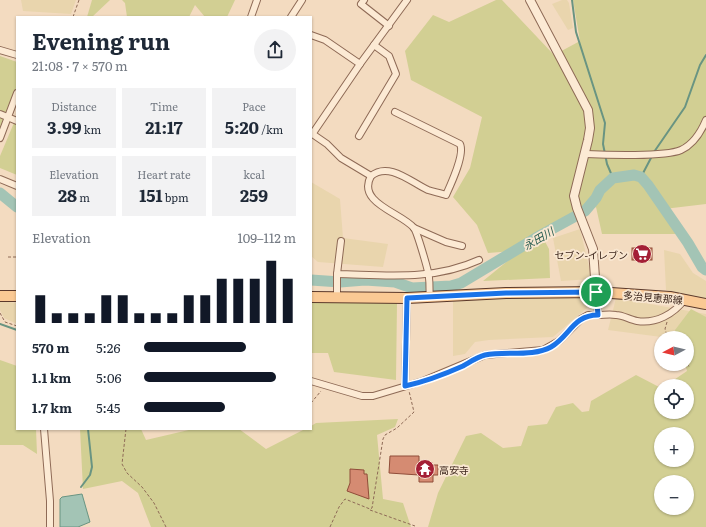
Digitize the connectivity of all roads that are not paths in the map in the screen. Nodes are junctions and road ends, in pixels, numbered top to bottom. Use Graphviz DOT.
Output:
graph roads {
  1 [pos="257,0"];
  2 [pos="302,0"];
  3 [pos="364,0"];
  4 [pos="407,0"];
  5 [pos="530,0"];
  6 [pos="251,16"];
  7 [pos="292,16"];
  8 [pos="389,26"];
  9 [pos="312,34"];
  10 [pos="374,45"];
  11 [pos="0,50"];
  12 [pos="16,54"];
  13 [pos="360,64"];
  14 [pos="16,96"];
  15 [pos="395,112"];
  16 [pos="0,114"];
  17 [pos="8,117"];
  18 [pos="706,120"];
  19 [pos="16,121"];
  20 [pos="312,133"];
  21 [pos="359,136"];
  22 [pos="0,138"];
  23 [pos="586,154"];
  24 [pos="371,176"];
  25 [pos="0,179"];
  26 [pos="16,186"];
  27 [pos="414,228"];
  28 [pos="340,241"];
  29 [pos="462,246"];
  30 [pos="479,260"];
  31 [pos="337,276"];
  32 [pos="429,277"];
  33 [pos="596,292"];
  34 [pos="337,295"];
  35 [pos="430,295"];
  36 [pos="0,296"];
  37 [pos="16,296"];
  38 [pos="312,297"];
  39 [pos="407,298"];
  40 [pos="685,299"];
  41 [pos="706,304"];
  42 [pos="598,315"];
  43 [pos="312,381"];
  44 [pos="406,386"];
  45 [pos="44,430"];
  46 [pos="50,527"];
  1 -- 6 [label="street"];
  2 -- 7 [label="street"];
  3 -- 8 [label="street"];
  4 -- 8 [label="street"];
  5 -- 23 [label="street"];
  8 -- 10 [label="street"];
  9 -- 13 [label="street"];
  10 -- 13 [label="street"];
  10 -- 21 [label="street"];
  11 -- 12 [label="street"];
  13 -- 20 [label="street"];
  14 -- 17 [label="street"];
  15 -- 24 [label="street"];
  16 -- 17 [label="street"];
  17 -- 19 [label="street"];
  17 -- 22 [label="street"];
  18 -- 23 [label="street"];
  20 -- 24 [label="street"];
  23 -- 33 [label="street"];
  24 -- 27 [label="street"];
  25 -- 26 [label="street"];
  27 -- 29 [label="street"];
  27 -- 32 [label="street"];
  28 -- 31 [label="street"];
  30 -- 32 [label="street"];
  31 -- 32 [label="street"];
  31 -- 34 [label="street"];
  32 -- 35 [label="street"];
  33 -- 35 [label="main road, 多治見恵那線"];
  33 -- 40 [label="main road, 多治見恵那線"];
  33 -- 42 [label="street"];
  34 -- 38 [label="main road, 多治見恵那線"];
  34 -- 39 [label="main road, 多治見恵那線"];
  35 -- 39 [label="main road, 多治見恵那線"];
  36 -- 37 [label="main road"];
  39 -- 44 [label="street"];
  40 -- 41 [label="main road, 多治見恵那線"];
  40 -- 42 [label="street"];
  42 -- 44 [label="street"];
  43 -- 44 [label="street"];
  45 -- 46 [label="street"];
}
